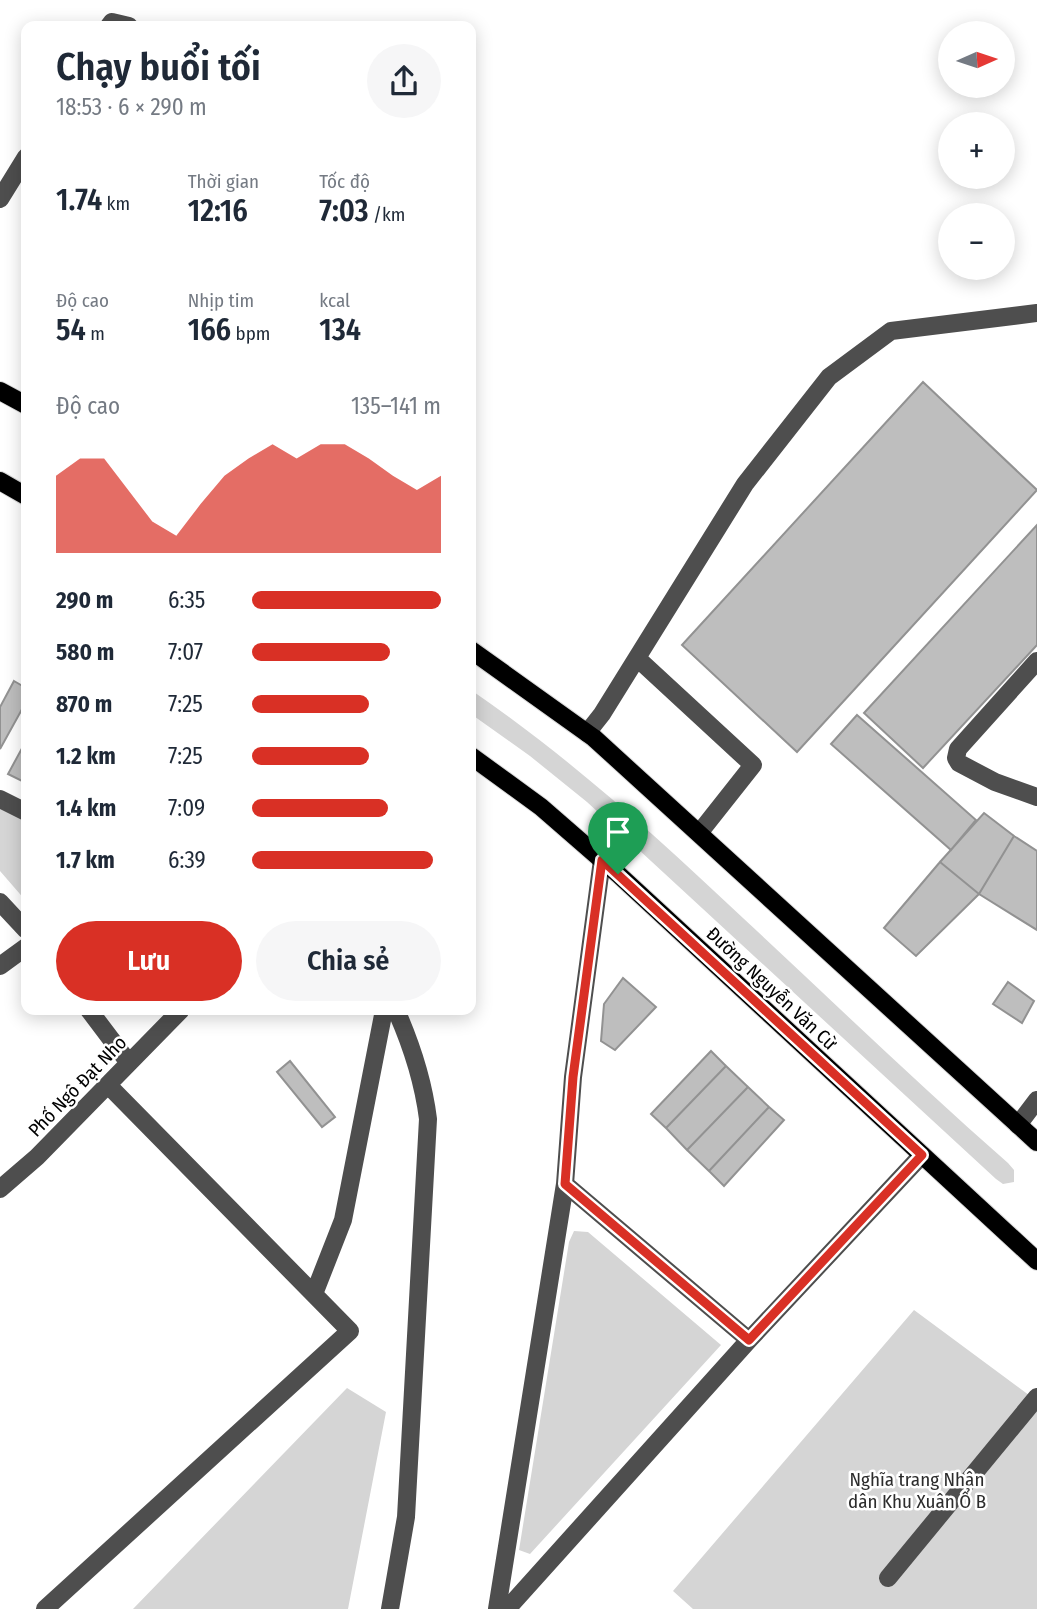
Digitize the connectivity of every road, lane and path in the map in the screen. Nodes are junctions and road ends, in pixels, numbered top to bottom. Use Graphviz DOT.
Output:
graph roads {
  1 [pos="21,166"];
  2 [pos="0,199"];
  3 [pos="1037,313"];
  4 [pos="0,391"];
  5 [pos="21,402"];
  6 [pos="0,481"];
  7 [pos="21,493"];
  8 [pos="476,654"];
  9 [pos="637,658"];
  10 [pos="1037,661"];
  11 [pos="587,733"];
  12 [pos="476,760"];
  13 [pos="1037,797"];
  14 [pos="0,799"];
  15 [pos="21,810"];
  16 [pos="700,832"];
  17 [pos="602,860"];
  18 [pos="0,902"];
  19 [pos="21,925"];
  20 [pos="21,951"];
  21 [pos="0,966"];
  22 [pos="93,1015"];
  23 [pos="176,1015"];
  24 [pos="383,1015"];
  25 [pos="398,1015"];
  26 [pos="129,1063"];
  27 [pos="108,1085"];
  28 [pos="1037,1100"];
  29 [pos="1018,1125"];
  30 [pos="1037,1142"];
  31 [pos="922,1155"];
  32 [pos="565,1184"];
  33 [pos="0,1189"];
  34 [pos="1037,1261"];
  35 [pos="314,1294"];
  36 [pos="749,1340"];
  37 [pos="1037,1396"];
  38 [pos="888,1578"];
  39 [pos="45,1609"];
  40 [pos="390,1609"];
  41 [pos="497,1609"];
  42 [pos="507,1609"];
  1 -- 2 [label="street"];
  3 -- 9 [label="street"];
  4 -- 5 [label="main road"];
  6 -- 7 [label="main road"];
  8 -- 11 [label="main road"];
  9 -- 11 [label="street"];
  9 -- 16 [label="street"];
  10 -- 13 [label="street"];
  11 -- 16 [label="main road"];
  12 -- 17 [label="main road, Đường Nguyễn Văn Cừ"];
  14 -- 15 [label="street"];
  16 -- 29 [label="main road"];
  17 -- 31 [label="main road, Đường Nguyễn Văn Cừ"];
  17 -- 32 [label="street"];
  18 -- 19 [label="street"];
  20 -- 21 [label="street"];
  22 -- 26 [label="street"];
  23 -- 26 [label="street, Phố Ngô Đạt Nho"];
  24 -- 35 [label="street"];
  25 -- 40 [label="street"];
  26 -- 27 [label="street, Phố Ngô Đạt Nho"];
  27 -- 33 [label="street, Phố Ngô Đạt Nho"];
  27 -- 35 [label="street"];
  28 -- 29 [label="street"];
  29 -- 30 [label="main road"];
  31 -- 34 [label="main road, Đường Nguyễn Văn Cừ"];
  31 -- 36 [label="street"];
  32 -- 36 [label="street"];
  32 -- 41 [label="street"];
  35 -- 39 [label="street"];
  36 -- 42 [label="street"];
  37 -- 38 [label="street"];
}
